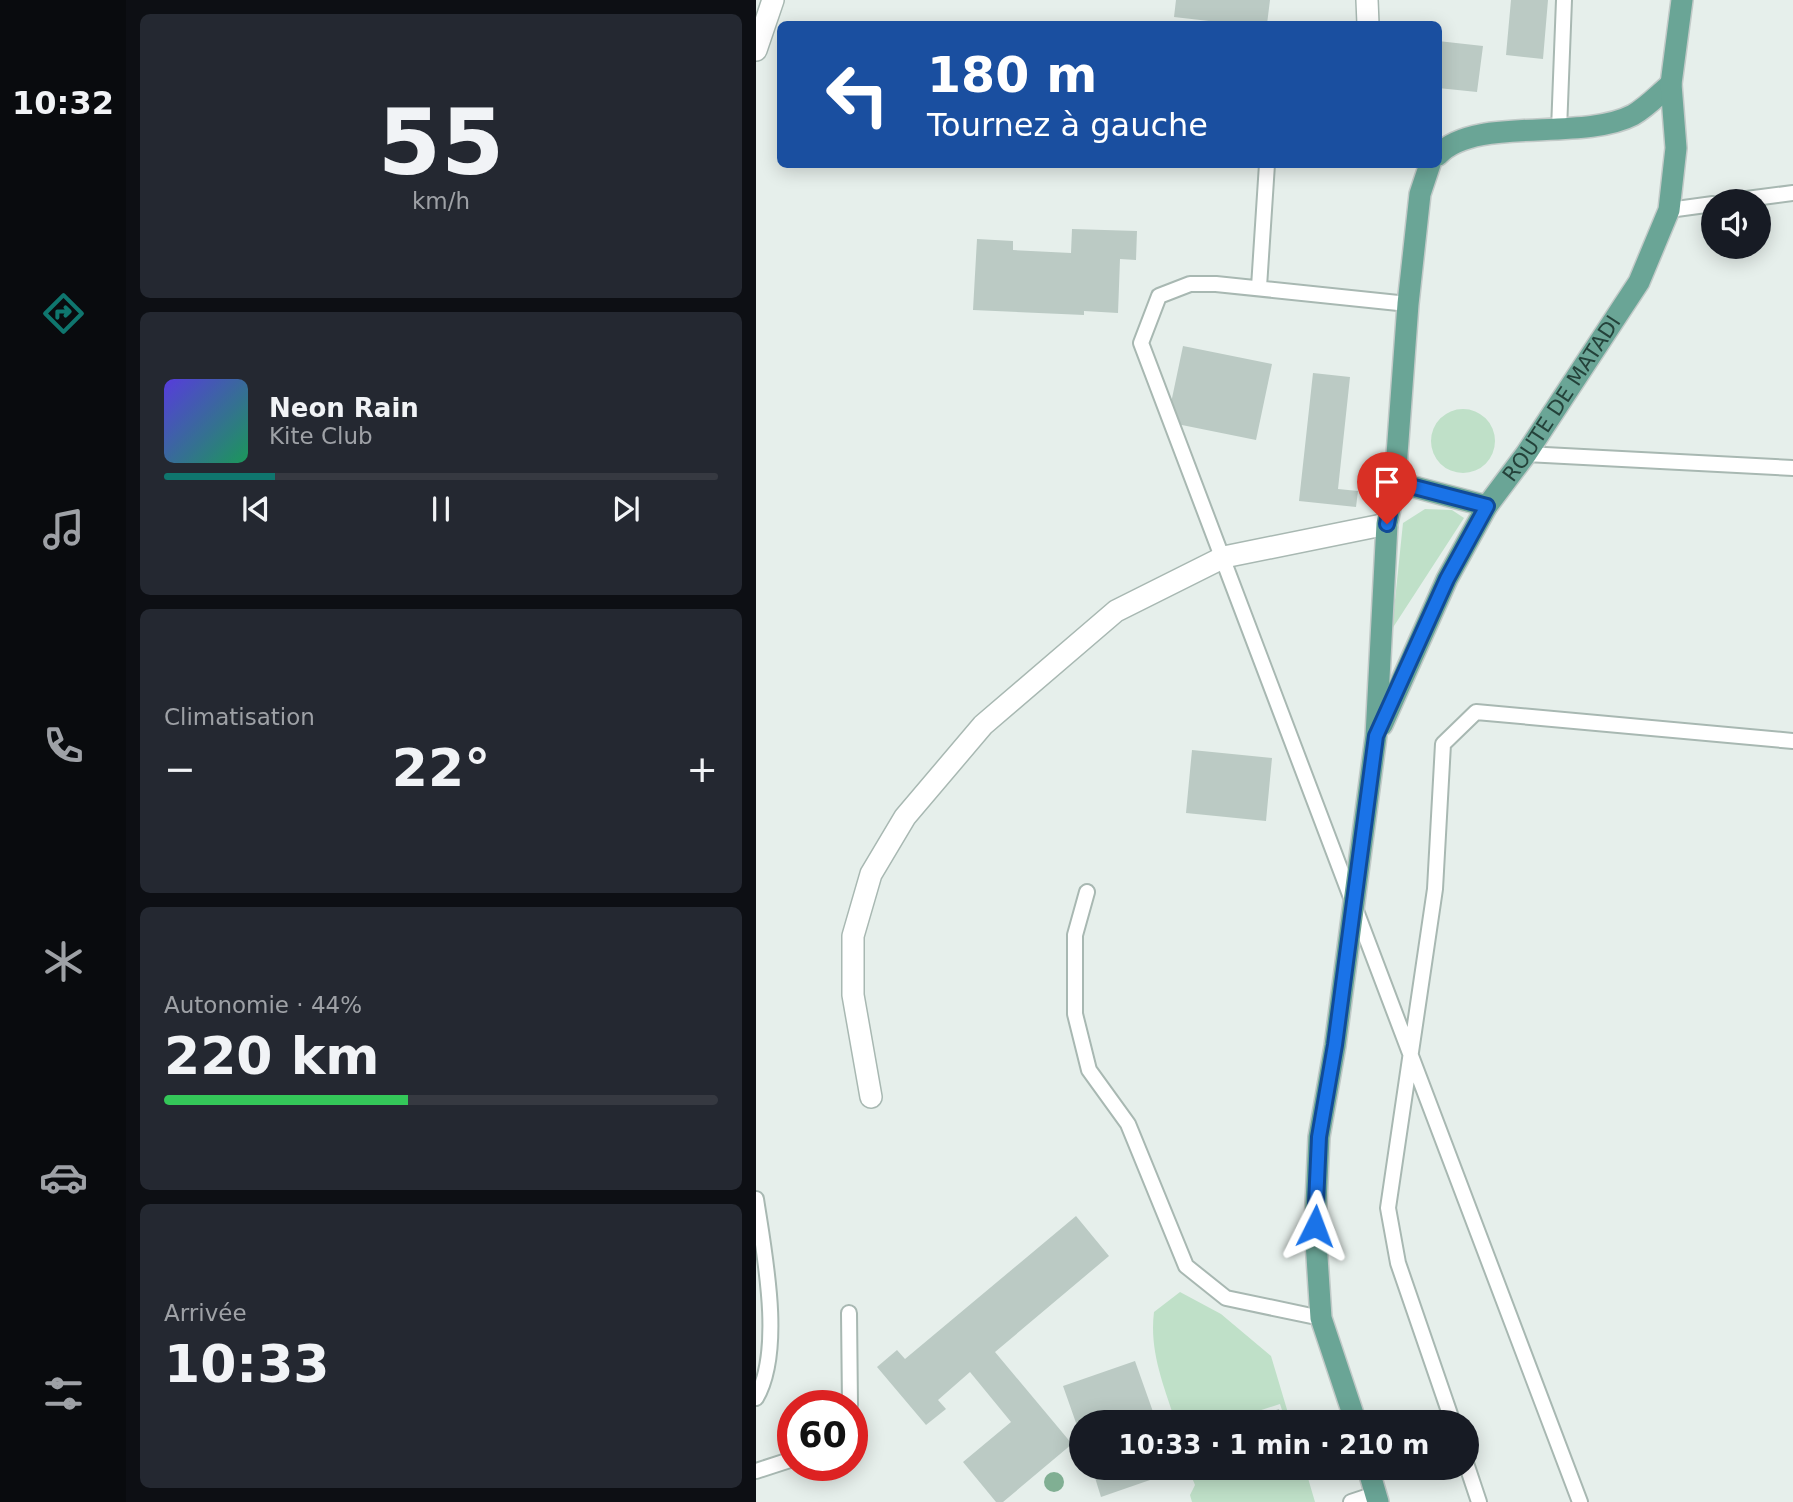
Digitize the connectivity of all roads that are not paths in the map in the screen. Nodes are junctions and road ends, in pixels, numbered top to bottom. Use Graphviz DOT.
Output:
graph roads {
  1 [pos="1367,0"];
  2 [pos="1564,0"];
  3 [pos="1682,0"];
  4 [pos="765,11"];
  5 [pos="1368,21"];
  6 [pos="756,51"];
  7 [pos="1671,84"];
  8 [pos="1559,130"];
  9 [pos="1442,151"];
  10 [pos="1267,168"];
  11 [pos="1429,168"];
  12 [pos="1793,193"];
  13 [pos="1771,196"];
  14 [pos="1701,206"];
  15 [pos="1669,210"];
  16 [pos="1259,287"];
  17 [pos="1408,304"];
  18 [pos="1526,454"];
  19 [pos="1793,468"];
  20 [pos="1395,482"];
  21 [pos="1487,506"];
  22 [pos="1387,524"];
  23 [pos="1376,736"];
  24 [pos="1793,741"];
  25 [pos="1087,892"];
  26 [pos="871,1097"];
  27 [pos="756,1199"];
  28 [pos="849,1313"];
  29 [pos="1321,1318"];
  30 [pos="850,1390"];
  31 [pos="756,1398"];
  32 [pos="1352,1410"];
  33 [pos="1449,1410"];
  34 [pos="777,1464"];
  35 [pos="756,1471"];
  36 [pos="1372,1480"];
  37 [pos="1472,1480"];
  38 [pos="1377,1498"];
  39 [pos="1351,1502"];
  40 [pos="1479,1502"];
  41 [pos="1580,1502"];
  1 -- 5 [label="street"];
  2 -- 8 [label="lane"];
  3 -- 7 [label="main road, ROUTE DE MATADI"];
  4 -- 6 [label="street"];
  7 -- 8 [label="main road, ROUTE DE MATADI"];
  7 -- 15 [label="main road, ROUTE DE MATADI"];
  8 -- 9 [label="main road, ROUTE DE MATADI"];
  10 -- 16 [label="lane"];
  11 -- 17 [label="main road, ROUTE DE MATADI"];
  12 -- 13 [label="lane"];
  14 -- 15 [label="lane"];
  15 -- 18 [label="main road, ROUTE DE MATADI"];
  16 -- 17 [label="lane"];
  16 -- 41 [label="lane"];
  17 -- 20 [label="main road, ROUTE DE MATADI"];
  18 -- 19 [label="lane"];
  18 -- 21 [label="main road, ROUTE DE MATADI"];
  20 -- 21 [label="main road"];
  20 -- 22 [label="main road, ROUTE DE MATADI"];
  21 -- 23 [label="main road, ROUTE DE MATADI"];
  22 -- 23 [label="main road, ROUTE DE MATADI"];
  22 -- 26 [label="street"];
  23 -- 29 [label="main road, ROUTE DE MATADI"];
  24 -- 33 [label="lane"];
  25 -- 29 [label="lane"];
  27 -- 31 [label="lane"];
  28 -- 30 [label="lane"];
  29 -- 32 [label="main road, ROUTE DE MATADI"];
  34 -- 35 [label="lane"];
  36 -- 38 [label="main road"];
  37 -- 40 [label="lane"];
  38 -- 39 [label="lane"];
}
